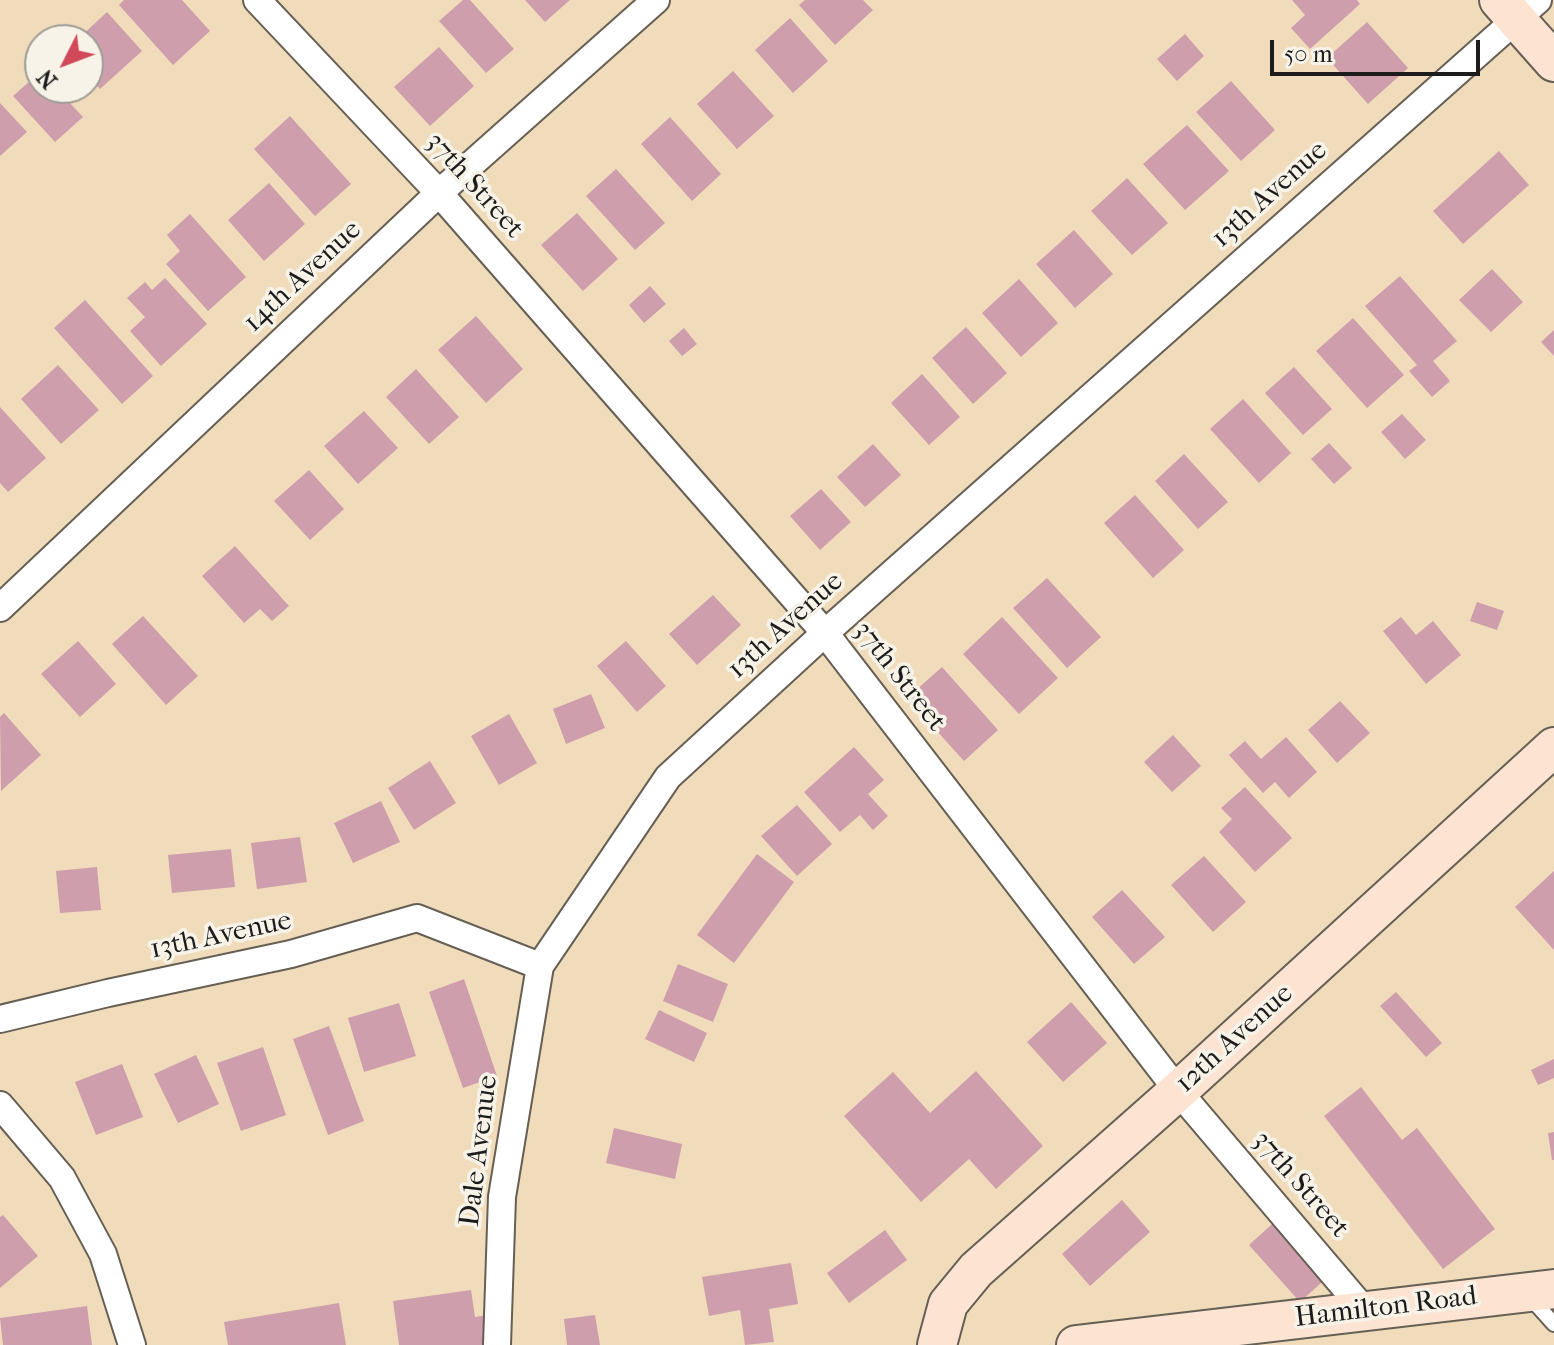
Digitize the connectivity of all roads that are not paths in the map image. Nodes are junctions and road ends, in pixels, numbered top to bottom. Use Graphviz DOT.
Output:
graph roads {
  1 [pos="257,0"];
  2 [pos="656,0"];
  3 [pos="1518,6"];
  4 [pos="1554,62"];
  5 [pos="439,193"];
  6 [pos="0,608"];
  7 [pos="825,633"];
  8 [pos="1554,747"];
  9 [pos="540,966"];
  10 [pos="0,1019"];
  11 [pos="1178,1091"];
  12 [pos="0,1105"];
  13 [pos="1540,1290"];
  14 [pos="1365,1311"];
  15 [pos="1554,1324"];
  16 [pos="132,1345"];
  17 [pos="497,1345"];
  18 [pos="937,1345"];
  19 [pos="1076,1345"];
  1 -- 5 [label="street, 37th Street"];
  2 -- 5 [label="street, 14th Avenue"];
  3 -- 4 [label="street"];
  3 -- 7 [label="street, 13th Avenue"];
  5 -- 6 [label="street, 14th Avenue"];
  5 -- 7 [label="street, 37th Street"];
  7 -- 9 [label="street, 13th Avenue"];
  7 -- 11 [label="street, 37th Street"];
  8 -- 11 [label="street, 12th Avenue"];
  9 -- 10 [label="street, 13th Avenue"];
  9 -- 17 [label="street, Dale Avenue"];
  11 -- 14 [label="street, 37th Street"];
  11 -- 18 [label="street, 12th Avenue"];
  12 -- 16 [label="street"];
  13 -- 14 [label="street, Hamilton Road"];
  13 -- 15 [label="lane"];
  14 -- 19 [label="street, Hamilton Road"];
}
